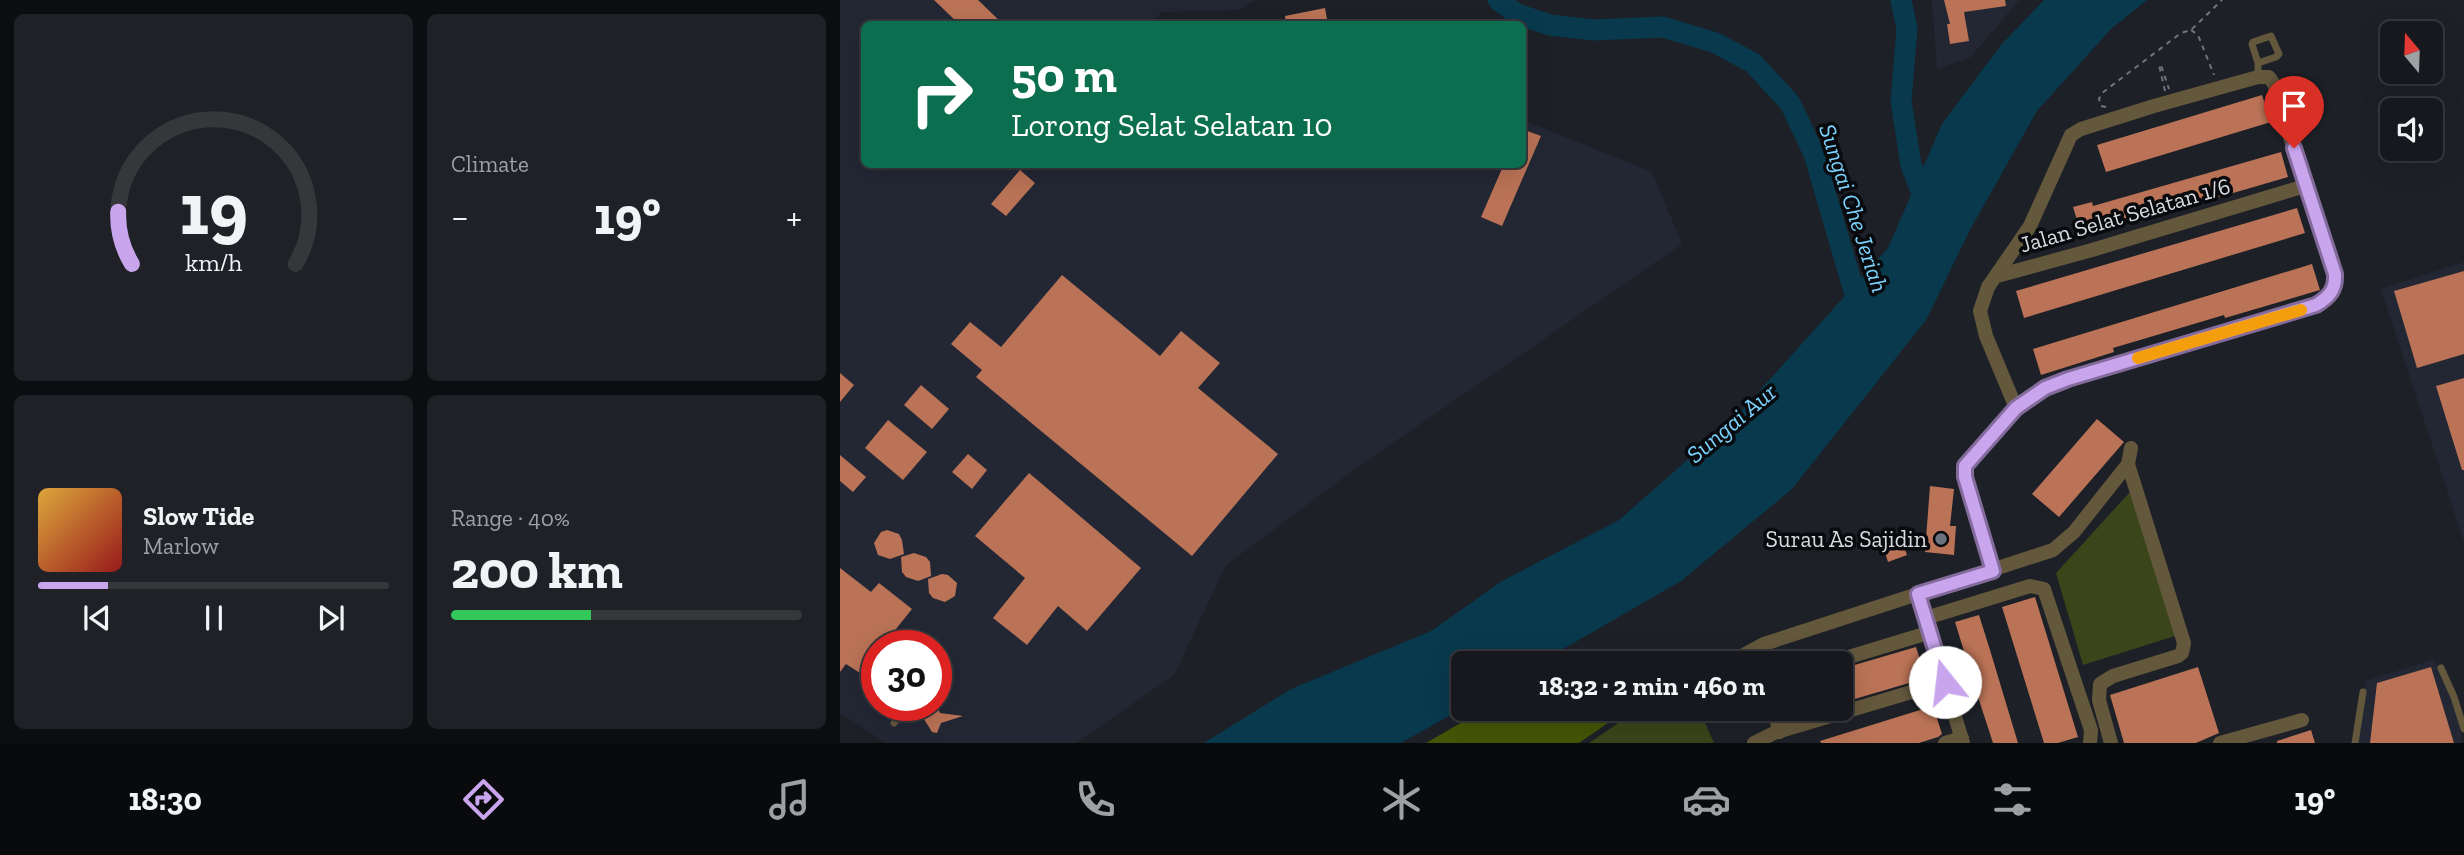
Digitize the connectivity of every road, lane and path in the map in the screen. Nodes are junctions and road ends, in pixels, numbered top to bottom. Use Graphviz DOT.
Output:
graph roads {
  1 [pos="2222,0"];
  2 [pos="2191,30"];
  3 [pos="2214,75"];
  4 [pos="2169,88"];
  5 [pos="2108,108"];
  6 [pos="2305,186"];
  7 [pos="1997,276"];
  8 [pos="2016,408"];
  9 [pos="2131,448"];
  10 [pos="2129,464"];
  11 [pos="1993,571"];
  12 [pos="1918,594"];
  13 [pos="1926,618"];
  14 [pos="1931,632"];
  15 [pos="1752,651"];
  16 [pos="1853,656"];
  17 [pos="2441,668"];
  18 [pos="1945,682"];
  19 [pos="2363,692"];
  20 [pos="2302,720"];
  21 [pos="1777,721"];
  22 [pos="2464,729"];
  23 [pos="1780,732"];
  24 [pos="1963,740"];
  25 [pos="1755,743"];
  26 [pos="1945,743"];
  27 [pos="2090,743"];
  28 [pos="2111,743"];
  29 [pos="2221,743"];
  30 [pos="2355,743"];
  1 -- 2 [label="path"];
  2 -- 3 [label="path"];
  2 -- 5 [label="path"];
  4 -- 4 [label="path"];
  6 -- 7 [label="street, Jalan Selat Selatan 1/6"];
  6 -- 7 [label="street"];
  6 -- 8 [label="street"];
  7 -- 8 [label="street"];
  8 -- 11 [label="street"];
  9 -- 10 [label="street"];
  10 -- 11 [label="street"];
  10 -- 28 [label="street"];
  11 -- 12 [label="street"];
  12 -- 13 [label="street"];
  12 -- 15 [label="street"];
  13 -- 14 [label="street"];
  13 -- 27 [label="street"];
  14 -- 16 [label="street"];
  14 -- 18 [label="street"];
  17 -- 22 [label="lane"];
  18 -- 23 [label="street"];
  18 -- 24 [label="street"];
  19 -- 30 [label="lane"];
  20 -- 29 [label="street"];
  21 -- 23 [label="street"];
  23 -- 25 [label="street"];
  24 -- 26 [label="street"];
}
